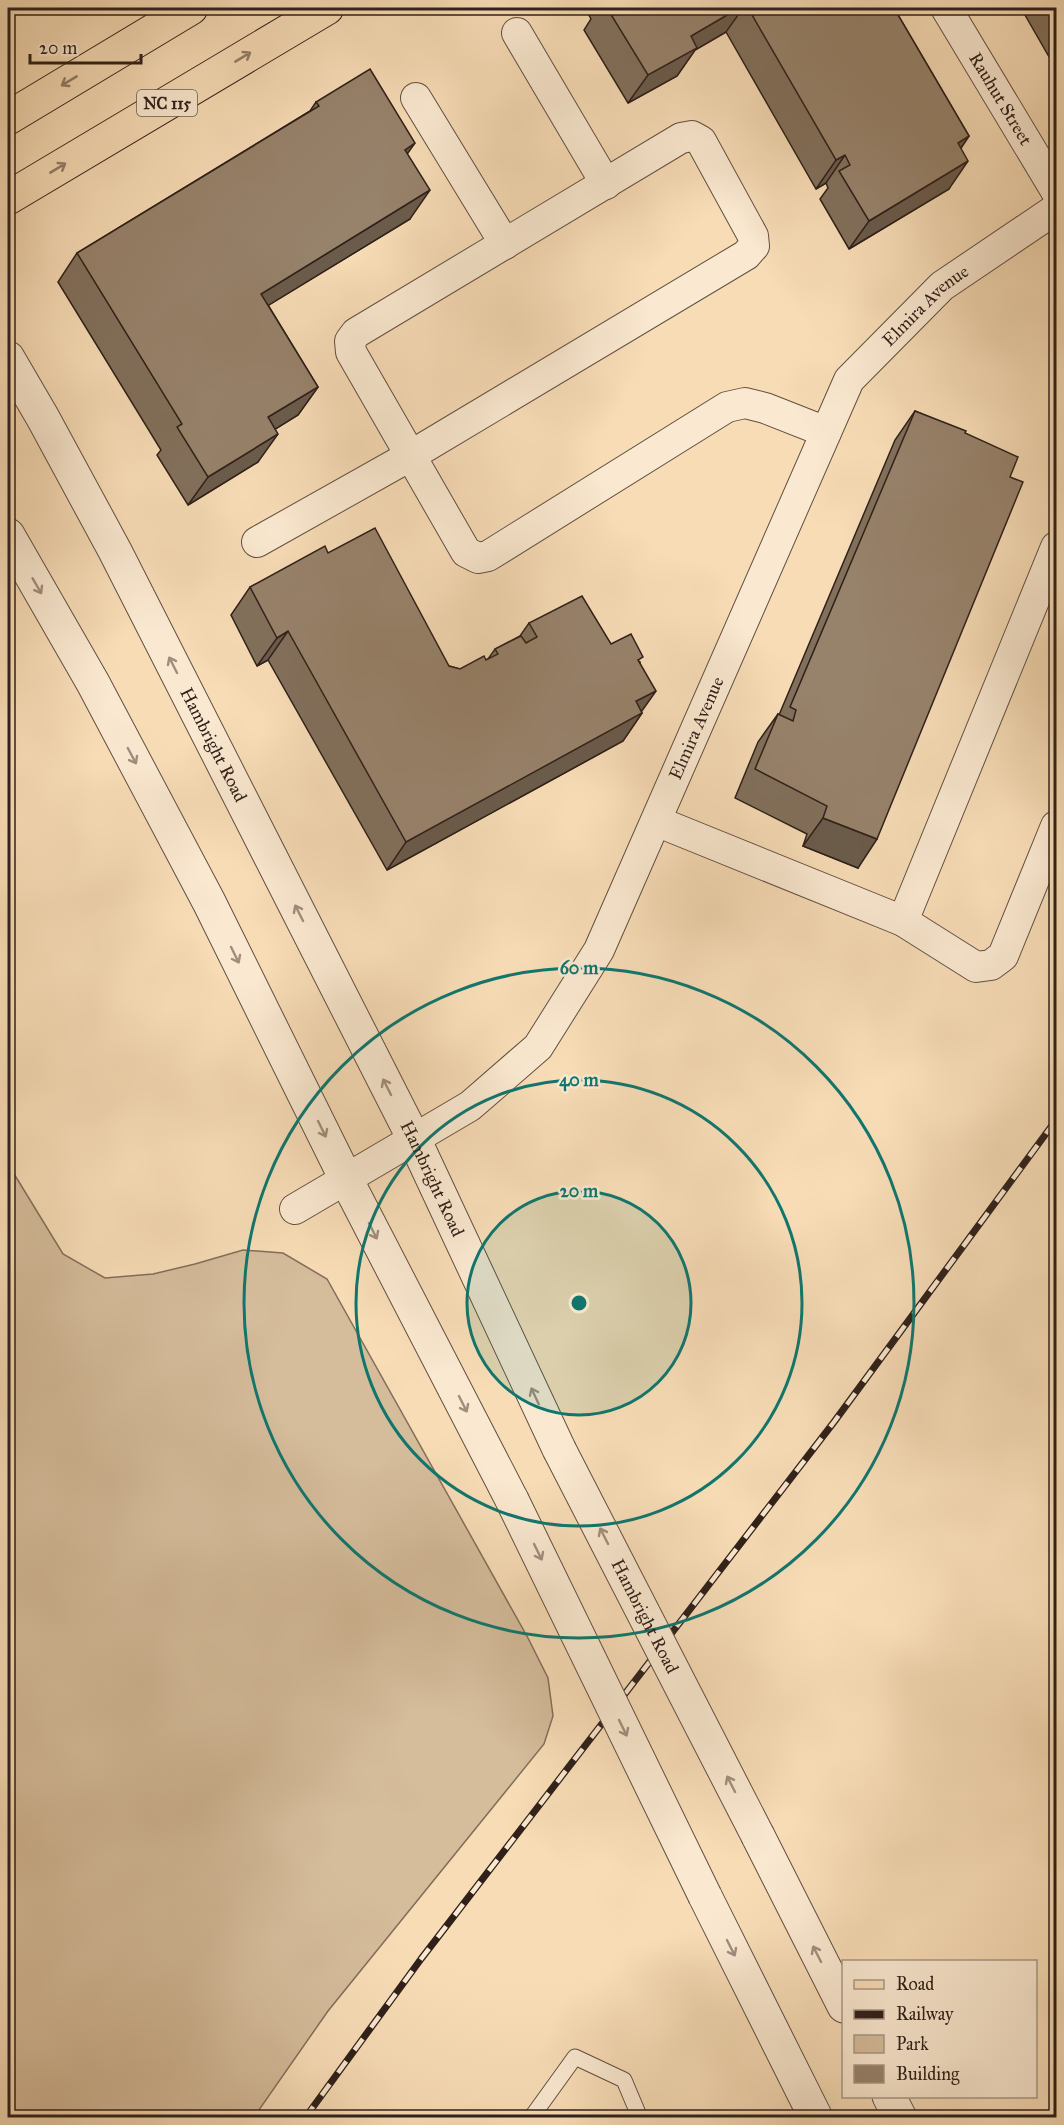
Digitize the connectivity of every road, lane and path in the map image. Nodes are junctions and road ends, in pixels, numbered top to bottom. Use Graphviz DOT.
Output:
graph roads {
  1 [pos="191,8"];
  2 [pos="327,8"];
  3 [pos="946,8"];
  4 [pos="517,33"];
  5 [pos="416,98"];
  6 [pos="8,118"];
  7 [pos="606,184"];
  8 [pos="1056,191"];
  9 [pos="8,198"];
  10 [pos="1056,209"];
  11 [pos="505,244"];
  12 [pos="8,358"];
  13 [pos="826,432"];
  14 [pos="410,456"];
  15 [pos="8,535"];
  16 [pos="257,542"];
  17 [pos="1056,547"];
  18 [pos="656,821"];
  19 [pos="1056,826"];
  20 [pos="903,921"];
  21 [pos="414,1139"];
  22 [pos="346,1179"];
  23 [pos="295,1209"];
  24 [pos="842,2004"];
  25 [pos="890,2098"];
  26 [pos="531,2118"];
  27 [pos="640,2118"];
  28 [pos="816,2118"];
  29 [pos="900,2118"];
  1 -- 6 [label="main road, one-way"];
  9 -- 2 [label="main road, NC 115, one-way"];
  3 -- 8 [label="street, Rauhut Street"];
  4 -- 7 [label="street"];
  5 -- 11 [label="street"];
  7 -- 11 [label="street"];
  7 -- 14 [label="street"];
  10 -- 13 [label="street, Elmira Avenue"];
  11 -- 14 [label="street"];
  21 -- 12 [label="street, Hambright Road, one-way"];
  13 -- 14 [label="street"];
  13 -- 18 [label="street, Elmira Avenue"];
  14 -- 16 [label="street"];
  15 -- 22 [label="street, one-way"];
  17 -- 20 [label="street"];
  18 -- 20 [label="street"];
  18 -- 21 [label="street, Elmira Avenue"];
  19 -- 20 [label="street"];
  21 -- 22 [label="street, Elmira Avenue"];
  24 -- 21 [label="street, Hambright Road, one-way, bridge"];
  22 -- 23 [label="street, Elmira Avenue"];
  22 -- 28 [label="street, one-way, bridge"];
  25 -- 29 [label="street"];
  26 -- 27 [label="lane"];
}
